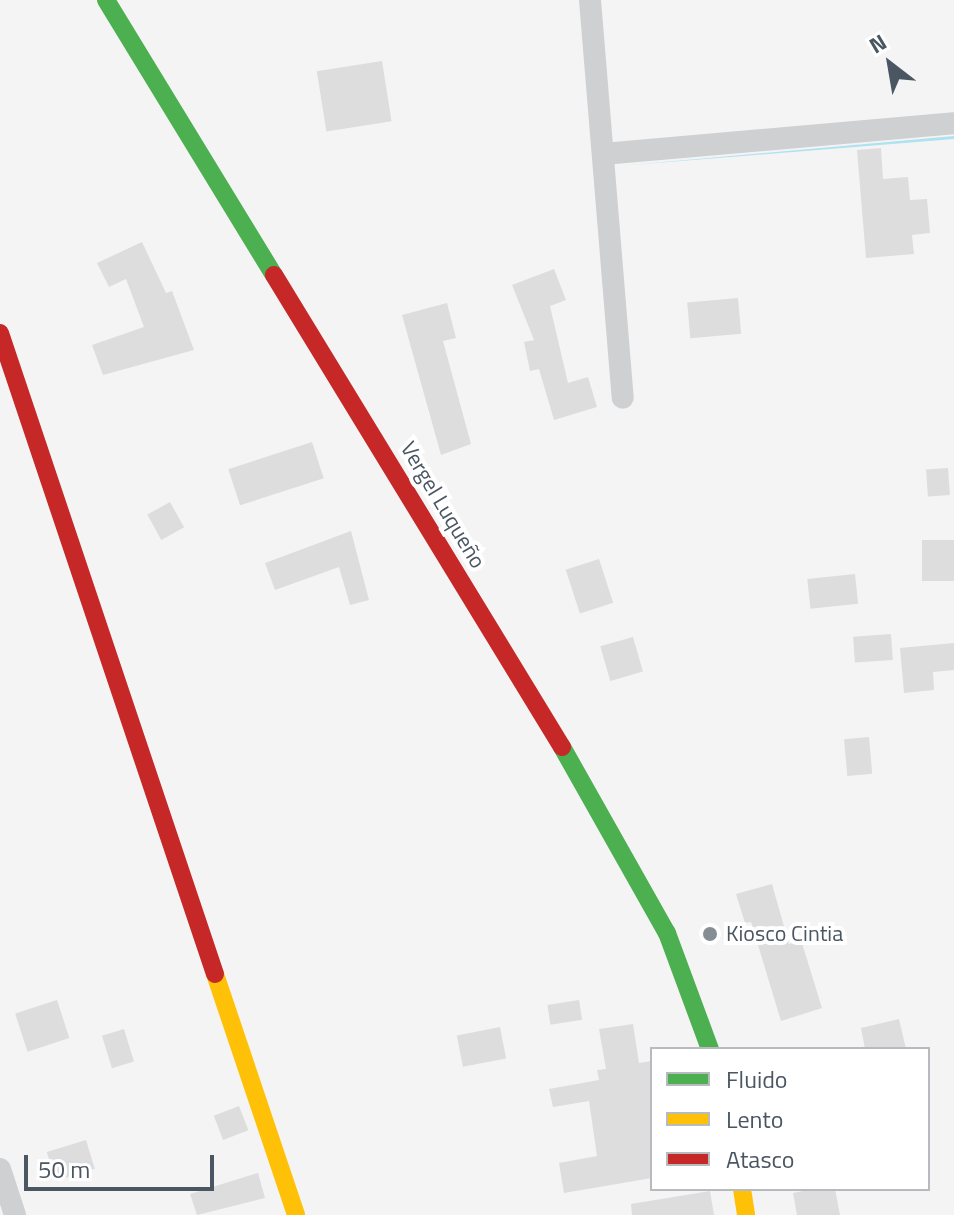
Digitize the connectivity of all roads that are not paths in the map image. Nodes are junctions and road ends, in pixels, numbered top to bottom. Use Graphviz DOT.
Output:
graph roads {
  1 [pos="106,0"];
  2 [pos="590,0"];
  3 [pos="954,123"];
  4 [pos="603,154"];
  5 [pos="0,333"];
  6 [pos="623,398"];
  7 [pos="709,1047"];
  8 [pos="0,1169"];
  9 [pos="742,1191"];
  10 [pos="15,1215"];
  11 [pos="296,1215"];
  12 [pos="746,1215"];
  1 -- 7 [label="main road, Vergel Luqueño"];
  2 -- 4 [label="street"];
  3 -- 4 [label="street"];
  4 -- 6 [label="street"];
  5 -- 11 [label="main road"];
  8 -- 10 [label="street"];
  9 -- 12 [label="main road"];
}
